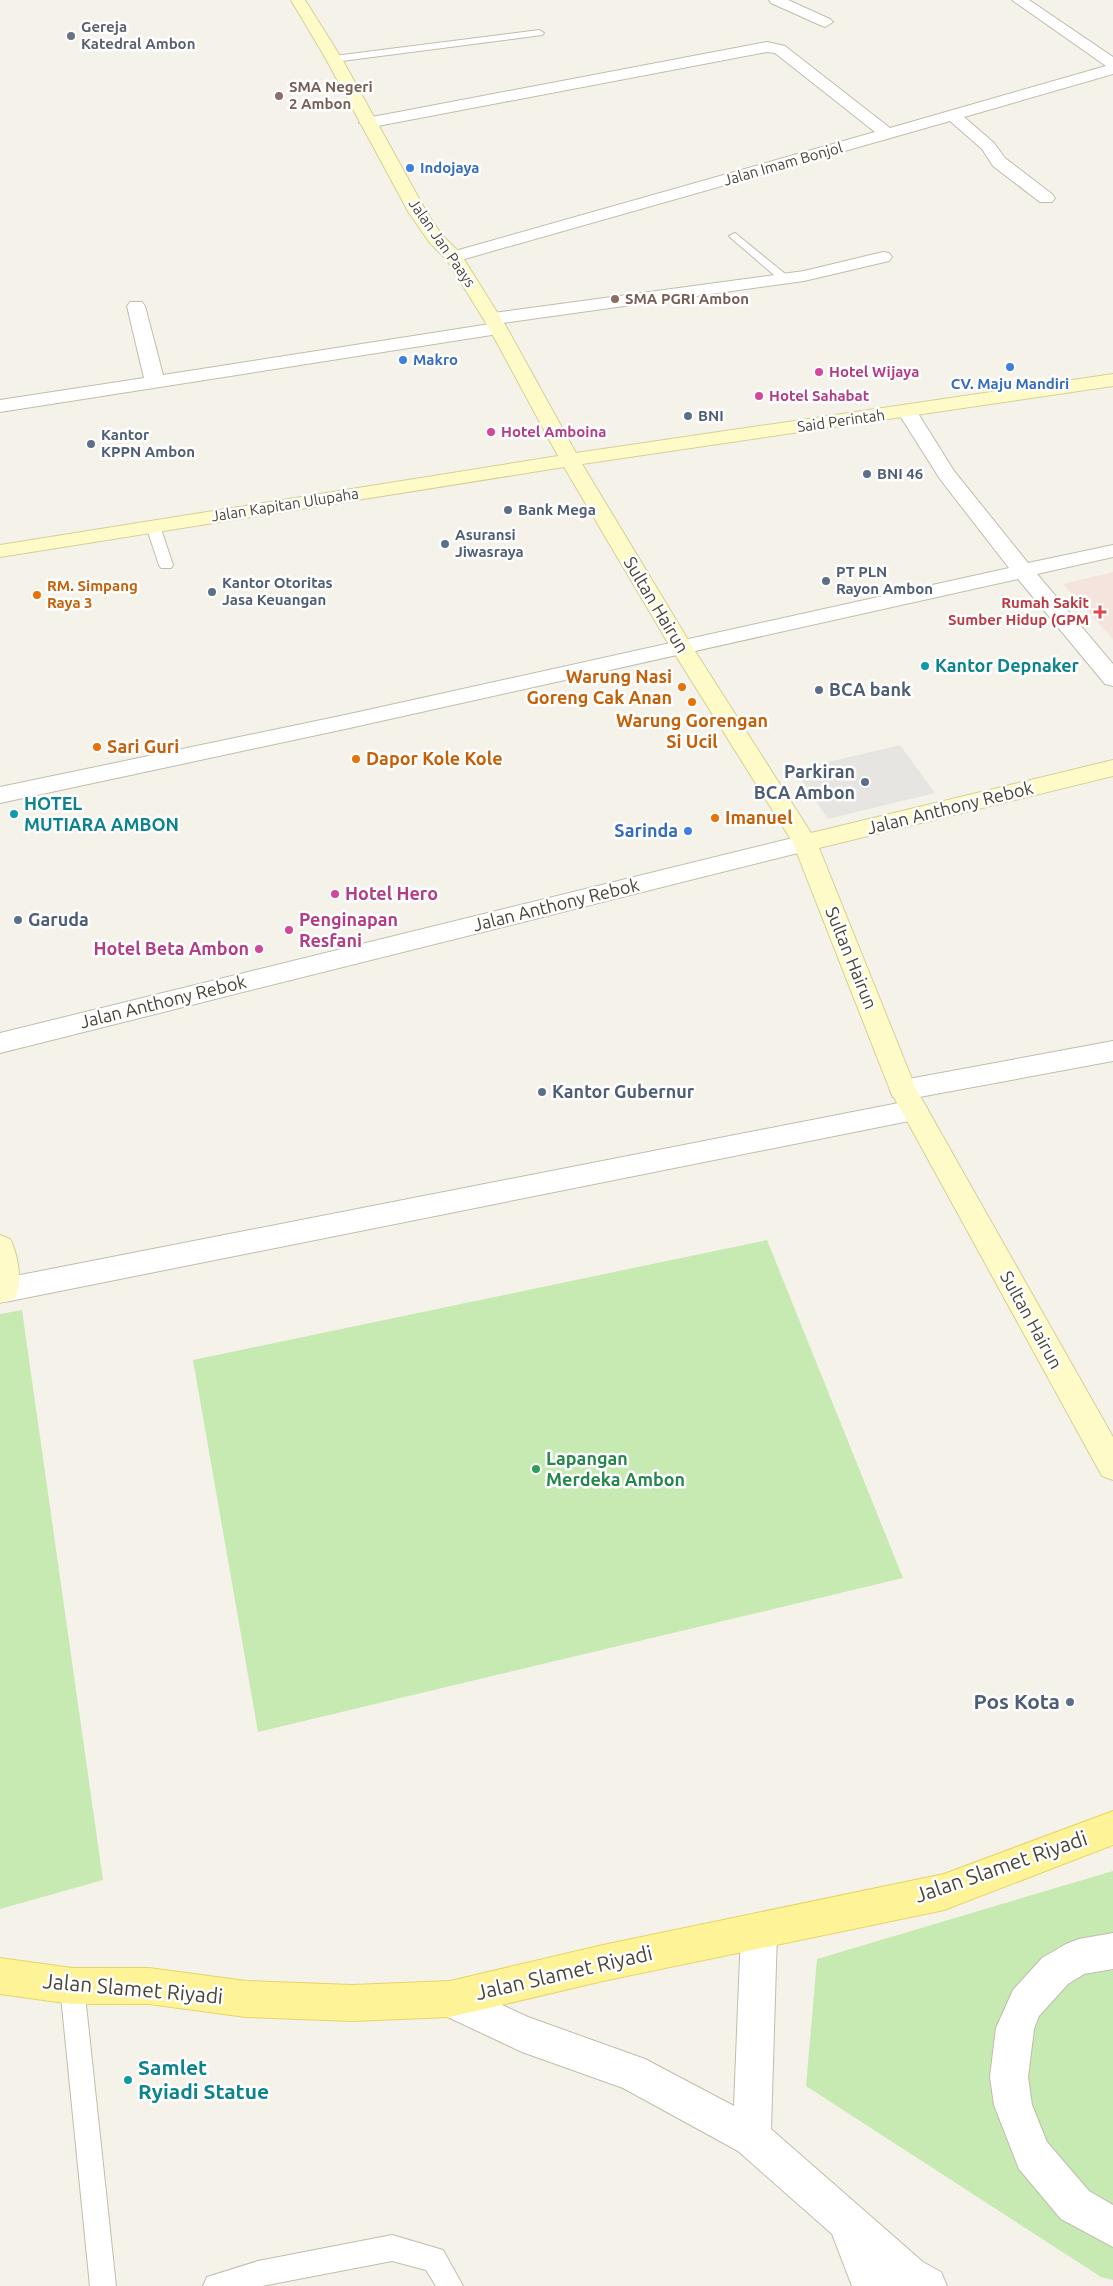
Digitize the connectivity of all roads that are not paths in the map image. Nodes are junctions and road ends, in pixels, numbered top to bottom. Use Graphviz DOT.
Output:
graph roads {
  1 [pos="298,0"];
  2 [pos="776,0"];
  3 [pos="1019,0"];
  4 [pos="825,22"];
  5 [pos="539,32"];
  6 [pos="334,59"];
  7 [pos="1113,64"];
  8 [pos="1113,69"];
  9 [pos="954,116"];
  10 [pos="367,123"];
  11 [pos="888,134"];
  12 [pos="1046,198"];
  13 [pos="735,236"];
  14 [pos="883,256"];
  15 [pos="454,257"];
  16 [pos="785,280"];
  17 [pos="136,306"];
  18 [pos="496,324"];
  19 [pos="1113,380"];
  20 [pos="155,382"];
  21 [pos="0,406"];
  22 [pos="907,411"];
  23 [pos="570,460"];
  24 [pos="152,526"];
  25 [pos="0,550"];
  26 [pos="1113,551"];
  27 [pos="166,565"];
  28 [pos="1021,571"];
  29 [pos="682,648"];
  30 [pos="1113,678"];
  31 [pos="1113,768"];
  32 [pos="0,795"];
  33 [pos="805,843"];
  34 [pos="0,1043"];
  35 [pos="1113,1051"];
  36 [pos="909,1100"];
  37 [pos="0,1247"];
  38 [pos="2,1290"];
  39 [pos="1113,1466"];
  40 [pos="1113,1828"];
  41 [pos="759,1932"];
  42 [pos="1113,1951"];
  43 [pos="0,1976"];
  44 [pos="72,1986"];
  45 [pos="450,1999"];
  46 [pos="752,2137"];
  47 [pos="846,2220"];
  48 [pos="1113,2227"];
  49 [pos="104,2286"];
  50 [pos="216,2286"];
  51 [pos="450,2286"];
  52 [pos="872,2286"];
  53 [pos="928,2286"];
  1 -- 6 [label="street, Jalan Jan Paays"];
  2 -- 4 [label="street"];
  3 -- 7 [label="street"];
  5 -- 6 [label="lane"];
  6 -- 10 [label="street, Jalan Jan Paays"];
  8 -- 9 [label="street, Jalan Imam Bonjol"];
  9 -- 11 [label="street, Jalan Imam Bonjol"];
  9 -- 12 [label="street"];
  10 -- 11 [label="street"];
  10 -- 15 [label="street, Jalan Jan Paays"];
  11 -- 15 [label="street, Jalan Imam Bonjol"];
  13 -- 16 [label="lane"];
  14 -- 16 [label="street"];
  15 -- 18 [label="street, Jalan Jan Paays"];
  16 -- 18 [label="street"];
  17 -- 20 [label="street"];
  18 -- 20 [label="street"];
  18 -- 23 [label="street, Jalan Jan Paays"];
  19 -- 22 [label="street, Said Perintah"];
  20 -- 21 [label="street"];
  22 -- 23 [label="street, Said Perintah"];
  22 -- 28 [label="street"];
  23 -- 24 [label="street, Jalan Kapitan Ulupaha"];
  23 -- 29 [label="street, Sultan Hairun"];
  24 -- 25 [label="street, Jalan Kapitan Ulupaha"];
  24 -- 27 [label="lane"];
  26 -- 28 [label="street"];
  28 -- 29 [label="street"];
  28 -- 30 [label="street"];
  29 -- 32 [label="street"];
  29 -- 33 [label="street, Sultan Hairun"];
  31 -- 33 [label="street, Jalan Anthony Rebok"];
  33 -- 34 [label="street, Jalan Anthony Rebok"];
  33 -- 36 [label="street, Sultan Hairun"];
  35 -- 36 [label="street"];
  36 -- 38 [label="street"];
  36 -- 39 [label="street, Sultan Hairun"];
  37 -- 38 [label="street"];
  40 -- 41 [label="main road, Jalan Slamet Riyadi"];
  41 -- 45 [label="main road, Jalan Slamet Riyadi"];
  41 -- 46 [label="street"];
  42 -- 48 [label="street"];
  43 -- 44 [label="main road, Jalan Slamet Riyadi"];
  44 -- 45 [label="main road, Jalan Slamet Riyadi"];
  44 -- 49 [label="lane"];
  45 -- 46 [label="street"];
  46 -- 47 [label="street"];
  47 -- 52 [label="street"];
  47 -- 53 [label="street"];
  50 -- 51 [label="lane"];
}
